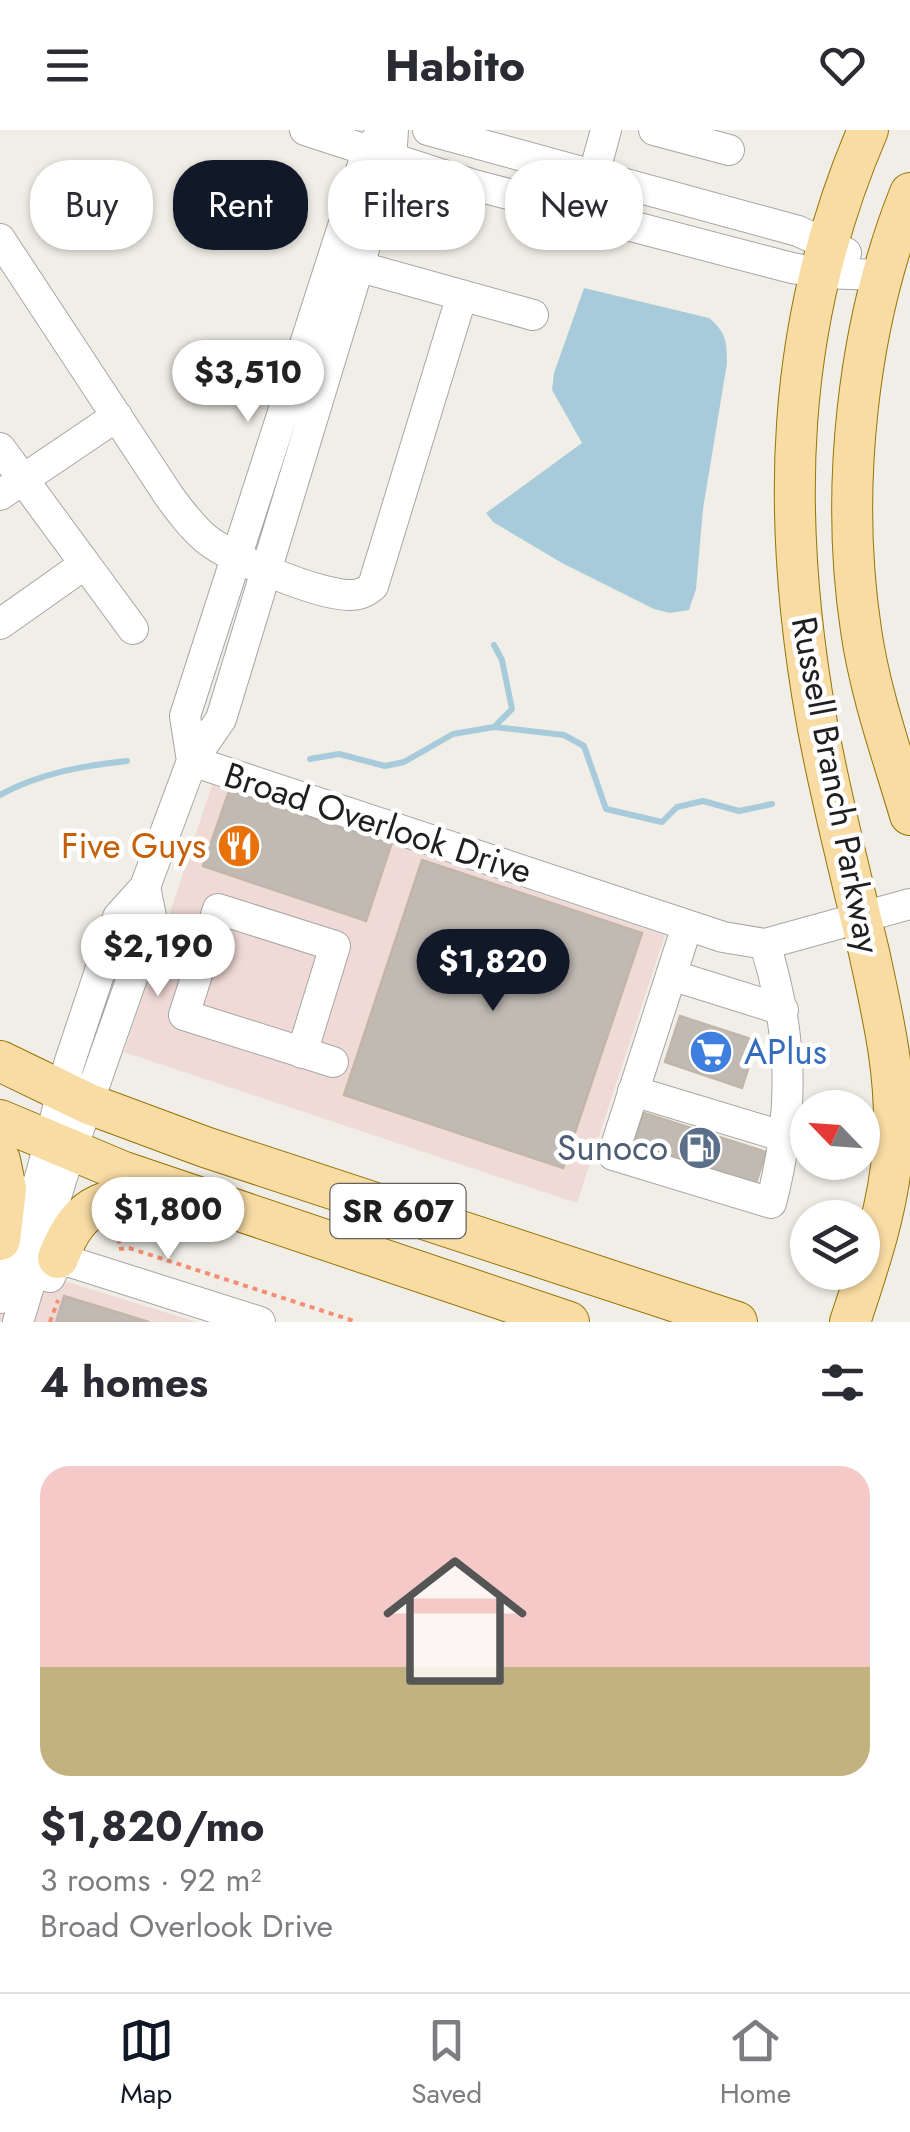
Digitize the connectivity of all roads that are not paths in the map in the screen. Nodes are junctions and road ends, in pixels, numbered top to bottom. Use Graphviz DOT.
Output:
graph roads {
  1 [pos="305,130"];
  2 [pos="428,130"];
  3 [pos="606,130"];
  4 [pos="654,130"];
  5 [pos="868,130"];
  6 [pos="384,143"];
  7 [pos="729,150"];
  8 [pos="536,160"];
  9 [pos="598,160"];
  10 [pos="505,186"];
  11 [pos="643,189"];
  12 [pos="910,193"];
  13 [pos="643,225"];
  14 [pos="0,239"];
  15 [pos="824,258"];
  16 [pos="346,263"];
  17 [pos="883,275"];
  18 [pos="462,295"];
  19 [pos="534,316"];
  20 [pos="117,416"];
  21 [pos="0,448"];
  22 [pos="12,487"];
  23 [pos="236,557"];
  24 [pos="85,564"];
  25 [pos="266,572"];
  26 [pos="0,624"];
  27 [pos="133,629"];
  28 [pos="192,761"];
  29 [pos="910,815"];
  30 [pos="910,904"];
  31 [pos="860,915"];
  32 [pos="687,926"];
  33 [pos="764,944"];
  34 [pos="671,976"];
  35 [pos="782,1010"];
  36 [pos="302,1054"];
  37 [pos="0,1061"];
  38 [pos="333,1062"];
  39 [pos="634,1090"];
  40 [pos="75,1098"];
  41 [pos="0,1120"];
  42 [pos="786,1137"];
  43 [pos="60,1145"];
  44 [pos="0,1160"];
  45 [pos="202,1199"];
  46 [pos="0,1240"];
  47 [pos="59,1276"];
  48 [pos="0,1298"];
  49 [pos="18,1322"];
  50 [pos="28,1322"];
  51 [pos="260,1322"];
  52 [pos="569,1322"];
  53 [pos="737,1322"];
  54 [pos="850,1322"];
  1 -- 6 [label="street"];
  2 -- 8 [label="street"];
  3 -- 9 [label="street"];
  4 -- 7 [label="street"];
  5 -- 15 [label="main road, Russell Branch Parkway"];
  6 -- 10 [label="street"];
  6 -- 16 [label="street"];
  11 -- 15 [label="street"];
  12 -- 17 [label="main road, Russell Branch Parkway"];
  13 -- 15 [label="street"];
  14 -- 20 [label="street"];
  15 -- 17 [label="street"];
  15 -- 31 [label="main road, Russell Branch Parkway"];
  16 -- 18 [label="street"];
  16 -- 23 [label="street"];
  16 -- 25 [label="street"];
  17 -- 29 [label="main road, Russell Branch Parkway"];
  18 -- 19 [label="street"];
  18 -- 25 [label="street"];
  20 -- 22 [label="street"];
  20 -- 23 [label="street"];
  21 -- 22 [label="street"];
  22 -- 24 [label="street"];
  23 -- 25 [label="street"];
  23 -- 28 [label="street"];
  24 -- 26 [label="street"];
  24 -- 27 [label="street"];
  25 -- 28 [label="street"];
  28 -- 32 [label="street, Broad Overlook Drive"];
  28 -- 40 [label="street"];
  30 -- 31 [label="street, Broad Overlook Drive"];
  31 -- 33 [label="street, Broad Overlook Drive"];
  31 -- 54 [label="main road, Russell Branch Parkway"];
  32 -- 33 [label="street, Broad Overlook Drive"];
  32 -- 34 [label="street"];
  33 -- 35 [label="street"];
  34 -- 35 [label="street"];
  34 -- 39 [label="street"];
  35 -- 42 [label="street"];
  36 -- 36 [label="street"];
  36 -- 38 [label="street"];
  37 -- 40 [label="main road, SR 607"];
  39 -- 42 [label="street"];
  39 -- 42 [label="street"];
  40 -- 43 [label="street"];
  40 -- 53 [label="main road, SR 607"];
  41 -- 43 [label="main road, SR 607"];
  43 -- 45 [label="main road, SR 607"];
  43 -- 48 [label="street"];
  43 -- 49 [label="street"];
  44 -- 46 [label="main road"];
  45 -- 47 [label="main road"];
  45 -- 52 [label="main road, SR 607"];
  47 -- 50 [label="street"];
  47 -- 51 [label="street"];
}
